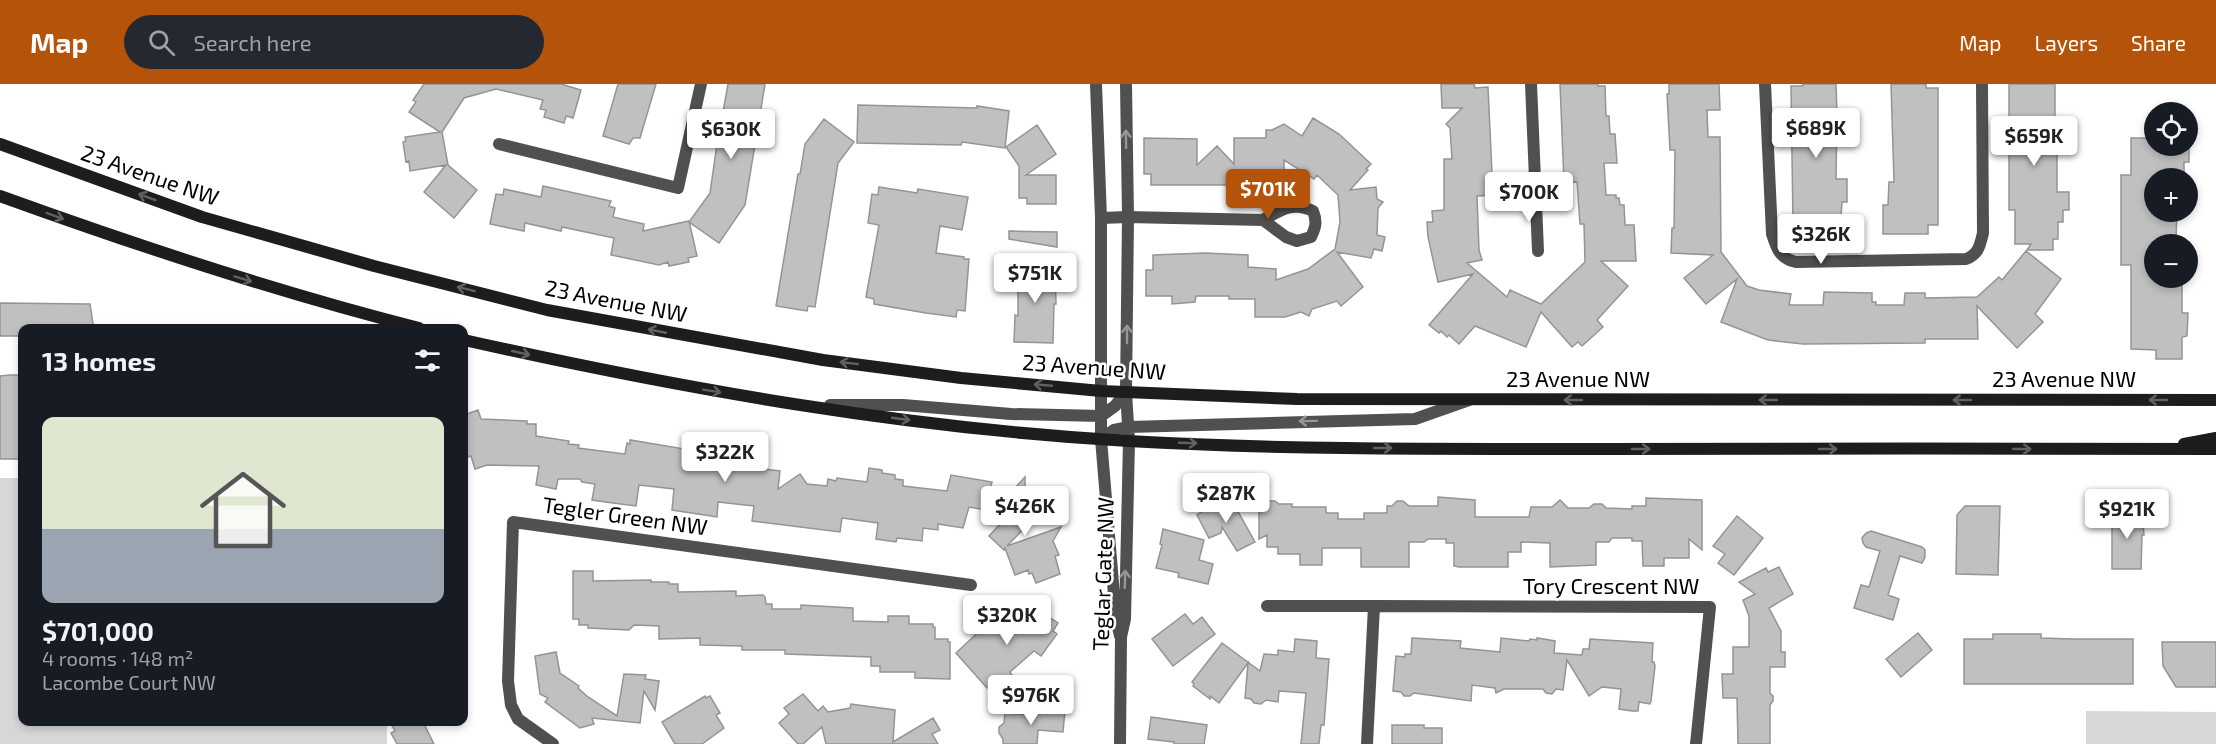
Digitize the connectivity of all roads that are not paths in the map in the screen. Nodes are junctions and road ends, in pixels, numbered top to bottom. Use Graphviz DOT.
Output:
graph roads {
  1 [pos="700,84"];
  2 [pos="1096,84"];
  3 [pos="1126,84"];
  4 [pos="1531,84"];
  5 [pos="1765,84"];
  6 [pos="1982,84"];
  7 [pos="0,144"];
  8 [pos="499,144"];
  9 [pos="0,196"];
  10 [pos="1128,217"];
  11 [pos="1101,218"];
  12 [pos="1263,220"];
  13 [pos="1538,250"];
  14 [pos="403,324"];
  15 [pos="468,341"];
  16 [pos="1101,391"];
  17 [pos="1126,392"];
  18 [pos="1468,400"];
  19 [pos="2216,400"];
  20 [pos="802,405"];
  21 [pos="1101,416"];
  22 [pos="1129,427"];
  23 [pos="2216,438"];
  24 [pos="1101,439"];
  25 [pos="1129,441"];
  26 [pos="2159,449"];
  27 [pos="2216,449"];
  28 [pos="971,585"];
  29 [pos="1267,606"];
  30 [pos="1374,606"];
  31 [pos="1121,637"];
  32 [pos="553,744"];
  33 [pos="1120,744"];
  34 [pos="1367,744"];
  35 [pos="1696,744"];
  1 -- 8 [label="street"];
  2 -- 11 [label="street"];
  10 -- 3 [label="street, Teglar Gate NW, one-way"];
  4 -- 13 [label="street"];
  5 -- 6 [label="street"];
  16 -- 7 [label="main road, 23 Avenue NW, one-way"];
  9 -- 14 [label="main road, one-way"];
  10 -- 11 [label="street"];
  10 -- 12 [label="street"];
  17 -- 10 [label="street, Teglar Gate NW, one-way"];
  11 -- 16 [label="street"];
  15 -- 20 [label="main road, one-way"];
  16 -- 17 [label="main road, 23 Avenue NW"];
  16 -- 21 [label="street"];
  17 -- 18 [label="main road, 23 Avenue NW"];
  17 -- 21 [label="street"];
  17 -- 22 [label="street, Teglar Gate NW"];
  19 -- 18 [label="main road, 23 Avenue NW, one-way"];
  18 -- 22 [label="street, one-way"];
  20 -- 21 [label="street"];
  20 -- 24 [label="main road, one-way"];
  21 -- 24 [label="street"];
  22 -- 24 [label="street"];
  22 -- 25 [label="street, Teglar Gate NW"];
  23 -- 26 [label="main road"];
  24 -- 25 [label="main road"];
  24 -- 31 [label="street"];
  25 -- 26 [label="main road, one-way"];
  31 -- 25 [label="street, Teglar Gate NW, one-way"];
  26 -- 27 [label="main road"];
  28 -- 32 [label="street, Tegler Green NW"];
  29 -- 30 [label="street, Tory Crescent NW"];
  30 -- 34 [label="street"];
  30 -- 35 [label="street, Tory Crescent NW"];
  31 -- 33 [label="street, Teglar Gate NW"];
}
